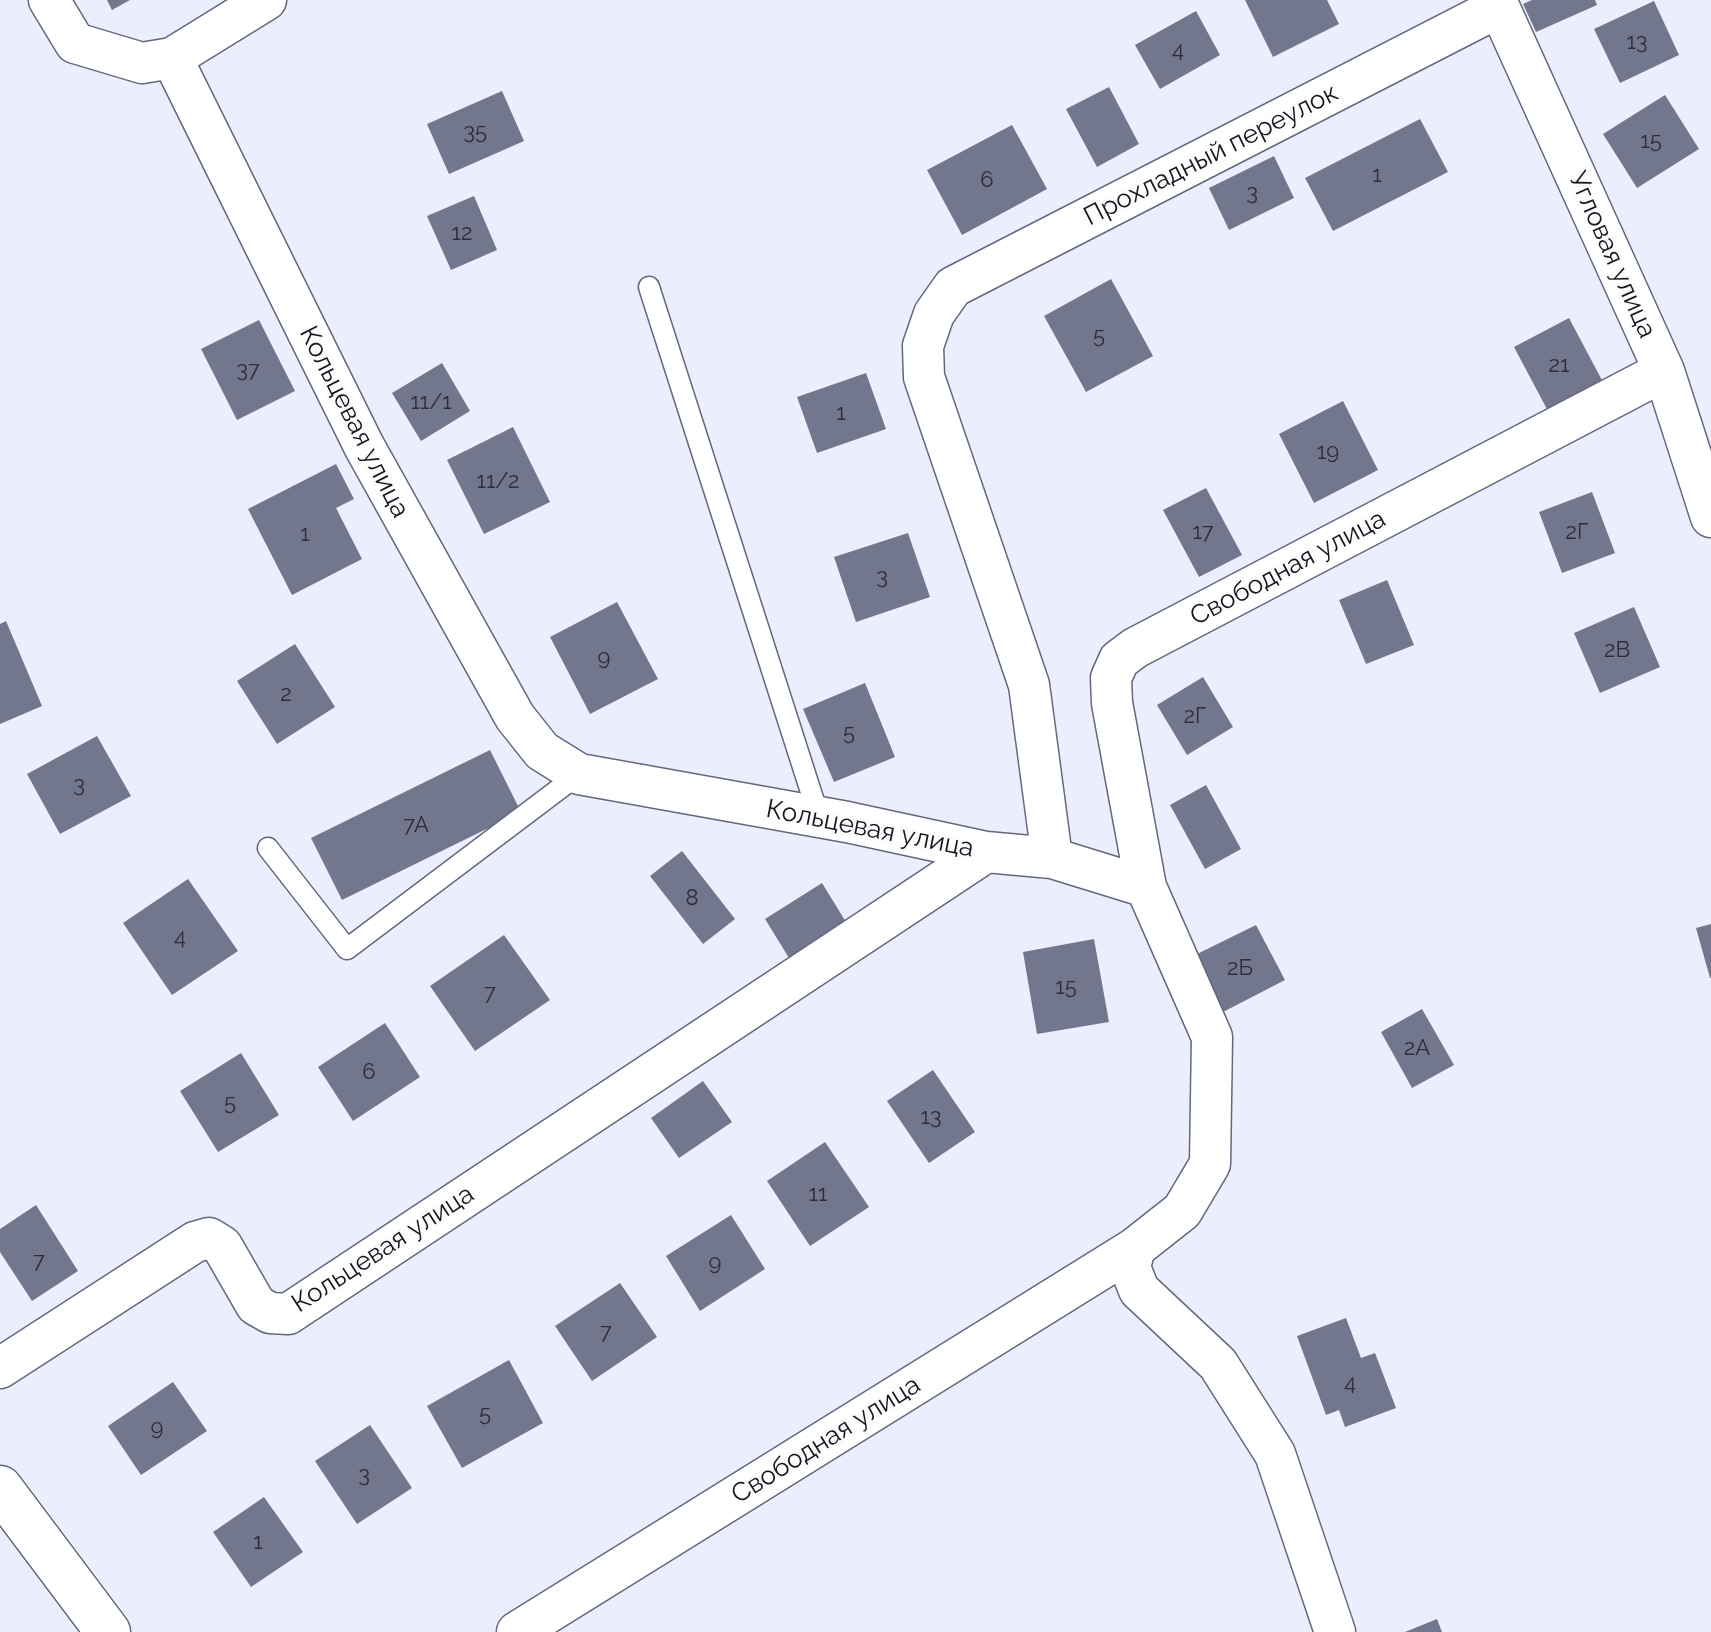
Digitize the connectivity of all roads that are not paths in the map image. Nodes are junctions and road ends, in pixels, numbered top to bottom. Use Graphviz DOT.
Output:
graph roads {
  1 [pos="49,0"];
  2 [pos="266,0"];
  3 [pos="1498,4"];
  4 [pos="172,58"];
  5 [pos="649,287"];
  6 [pos="1664,371"];
  7 [pos="1711,517"];
  8 [pos="579,774"];
  9 [pos="819,817"];
  10 [pos="268,848"];
  11 [pos="986,852"];
  12 [pos="1052,858"];
  13 [pos="1146,887"];
  14 [pos="1135,1248"];
  15 [pos="0,1368"];
  16 [pos="0,1488"];
  17 [pos="108,1632"];
  18 [pos="517,1632"];
  19 [pos="1335,1632"];
  1 -- 4 [label="street"];
  2 -- 4 [label="street"];
  3 -- 6 [label="street, Угловая улица"];
  3 -- 12 [label="street, Прохладный переулок"];
  4 -- 8 [label="street, Кольцевая улица"];
  5 -- 9 [label="lane"];
  6 -- 7 [label="street, Угловая улица"];
  6 -- 13 [label="street, Свободная улица"];
  8 -- 9 [label="street, Кольцевая улица"];
  8 -- 10 [label="lane"];
  9 -- 11 [label="street, Кольцевая улица"];
  11 -- 12 [label="street"];
  11 -- 15 [label="street, Кольцевая улица"];
  12 -- 13 [label="street"];
  13 -- 14 [label="street, Свободная улица"];
  14 -- 18 [label="street, Свободная улица"];
  14 -- 19 [label="street"];
  16 -- 17 [label="main road"];
}
